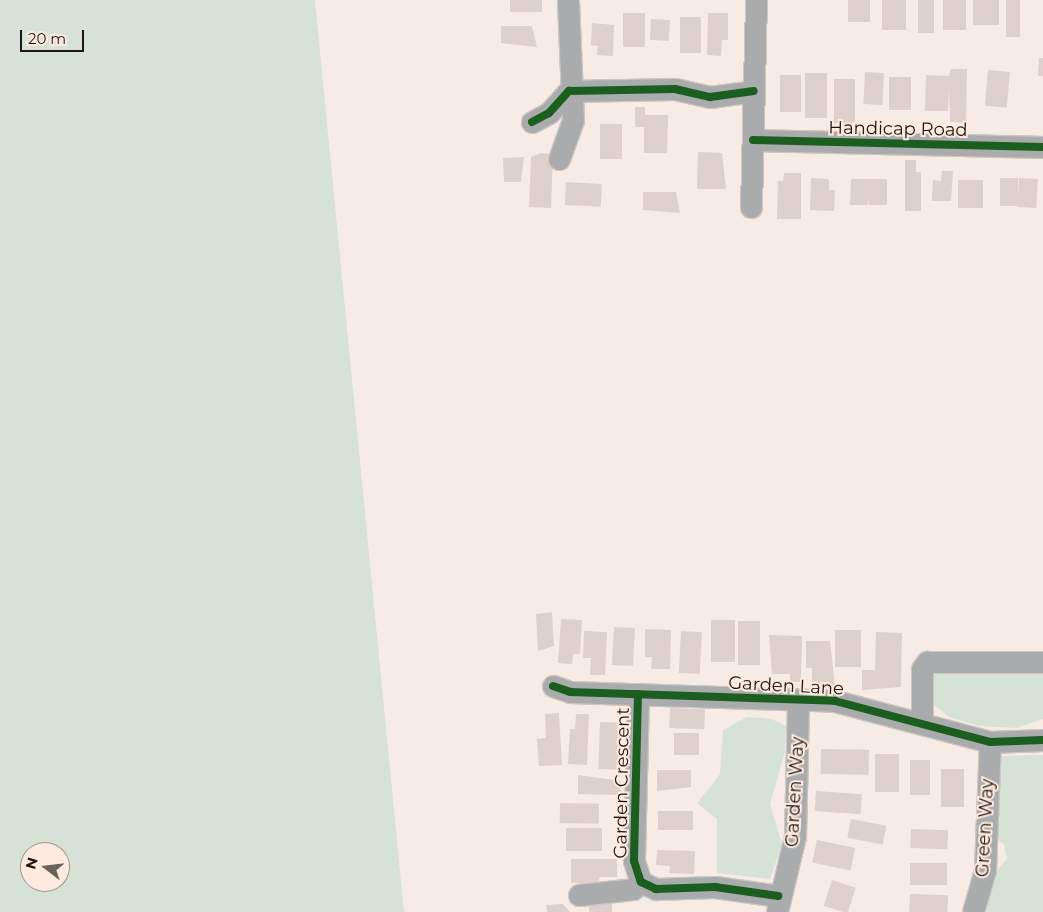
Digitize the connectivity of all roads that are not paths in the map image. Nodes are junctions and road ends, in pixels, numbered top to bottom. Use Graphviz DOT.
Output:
graph roads {
  1 [pos="568,0"];
  2 [pos="756,0"];
  3 [pos="569,91"];
  4 [pos="754,91"];
  5 [pos="532,122"];
  6 [pos="753,140"];
  7 [pos="1043,147"];
  8 [pos="559,159"];
  9 [pos="751,207"];
  10 [pos="1043,662"];
  11 [pos="553,686"];
  12 [pos="638,694"];
  13 [pos="798,700"];
  14 [pos="922,722"];
  15 [pos="1043,740"];
  16 [pos="990,742"];
  17 [pos="641,882"];
  18 [pos="579,895"];
  19 [pos="777,904"];
  20 [pos="973,912"];
  1 -- 3 [label="street"];
  2 -- 4 [label="street"];
  3 -- 4 [label="street"];
  3 -- 5 [label="street"];
  3 -- 8 [label="street"];
  4 -- 6 [label="street"];
  6 -- 7 [label="street, Handicap Road"];
  6 -- 9 [label="street"];
  10 -- 14 [label="street"];
  11 -- 12 [label="street, Garden Lane"];
  12 -- 13 [label="street, Garden Lane"];
  12 -- 17 [label="street, Garden Crescent"];
  13 -- 14 [label="street, Garden Lane"];
  13 -- 19 [label="street, Garden Way"];
  14 -- 16 [label="street, Garden Lane"];
  15 -- 16 [label="street, Garden Lane"];
  16 -- 20 [label="street, Green Way"];
  17 -- 18 [label="street, Garden Crescent"];
  17 -- 19 [label="street, Garden Crescent"];
}
